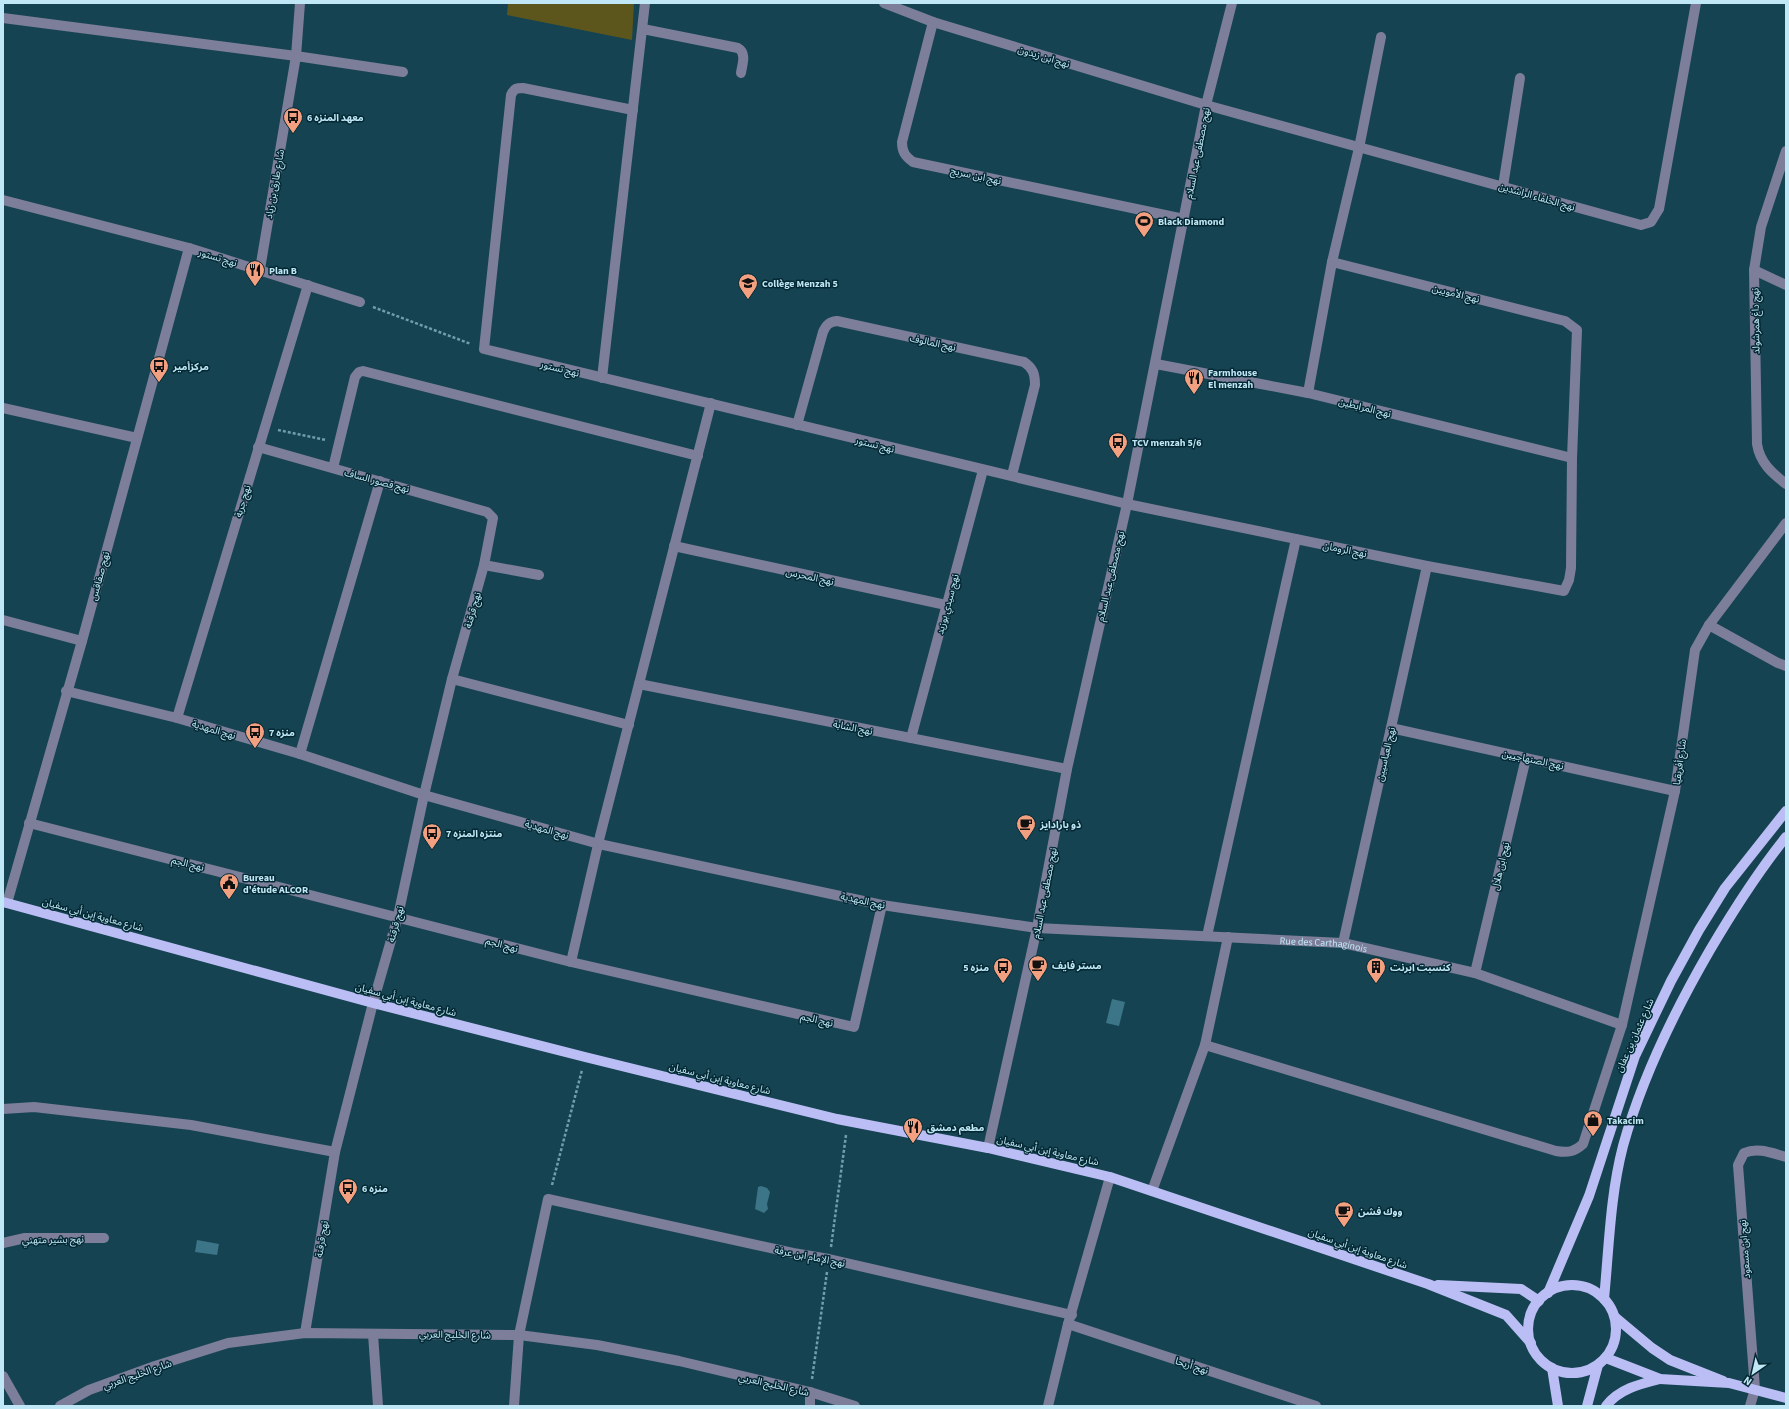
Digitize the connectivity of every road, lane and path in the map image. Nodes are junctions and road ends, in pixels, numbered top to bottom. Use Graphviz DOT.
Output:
graph roads {
  1 [pos="300,3"];
  2 [pos="645,3"];
  3 [pos="884,3"];
  4 [pos="1232,3"];
  5 [pos="1696,3"];
  6 [pos="3,18"];
  7 [pos="933,22"];
  8 [pos="643,29"];
  9 [pos="1381,37"];
  10 [pos="296,56"];
  11 [pos="402,72"];
  12 [pos="741,73"];
  13 [pos="1520,78"];
  14 [pos="1206,105"];
  15 [pos="633,110"];
  16 [pos="1359,148"];
  17 [pos="1786,151"];
  18 [pos="1503,186"];
  19 [pos="3,200"];
  20 [pos="1184,219"];
  21 [pos="189,248"];
  22 [pos="1332,262"];
  23 [pos="260,270"];
  24 [pos="1754,270"];
  25 [pos="308,285"];
  26 [pos="1786,285"];
  27 [pos="360,302"];
  28 [pos="484,349"];
  29 [pos="1156,364"];
  30 [pos="602,378"];
  31 [pos="1308,393"];
  32 [pos="711,403"];
  33 [pos="3,408"];
  34 [pos="797,425"];
  35 [pos="265,427"];
  36 [pos="137,438"];
  37 [pos="338,443"];
  38 [pos="258,447"];
  39 [pos="698,456"];
  40 [pos="1572,458"];
  41 [pos="333,468"];
  42 [pos="983,470"];
  43 [pos="1012,475"];
  44 [pos="380,481"];
  45 [pos="1786,484"];
  46 [pos="1126,504"];
  47 [pos="493,518"];
  48 [pos="1786,523"];
  49 [pos="1296,540"];
  50 [pos="674,546"];
  51 [pos="484,565"];
  52 [pos="1427,566"];
  53 [pos="539,575"];
  54 [pos="946,605"];
  55 [pos="3,620"];
  56 [pos="1709,625"];
  57 [pos="82,641"];
  58 [pos="1786,666"];
  59 [pos="452,679"];
  60 [pos="639,684"];
  61 [pos="66,691"];
  62 [pos="177,718"];
  63 [pos="629,725"];
  64 [pos="1391,728"];
  65 [pos="912,738"];
  66 [pos="300,754"];
  67 [pos="1526,758"];
  68 [pos="1067,770"];
  69 [pos="1675,790"];
  70 [pos="424,795"];
  71 [pos="1786,811"];
  72 [pos="29,823"];
  73 [pos="1786,837"];
  74 [pos="599,844"];
  75 [pos="5,902"];
  76 [pos="882,905"];
  77 [pos="398,916"];
  78 [pos="1037,928"];
  79 [pos="1207,936"];
  80 [pos="1228,937"];
  81 [pos="1343,943"];
  82 [pos="570,962"];
  83 [pos="1475,973"];
  84 [pos="373,1003"];
  85 [pos="1622,1025"];
  86 [pos="1205,1045"];
  87 [pos="585,1058"];
  88 [pos="3,1109"];
  89 [pos="848,1122"];
  90 [pos="988,1148"];
  91 [pos="335,1152"];
  92 [pos="1786,1157"];
  93 [pos="1110,1177"];
  94 [pos="1152,1191"];
  95 [pos="548,1200"];
  96 [pos="104,1238"];
  97 [pos="3,1243"];
  98 [pos="829,1259"];
  99 [pos="1428,1284"];
  100 [pos="1548,1292"];
  101 [pos="1604,1299"];
  102 [pos="1539,1301"];
  103 [pos="1615,1317"];
  104 [pos="1070,1320"];
  105 [pos="305,1333"];
  106 [pos="372,1334"];
  107 [pos="519,1335"];
  108 [pos="1531,1343"];
  109 [pos="1602,1362"];
  110 [pos="1552,1368"];
  111 [pos="3,1376"];
  112 [pos="1660,1379"];
  113 [pos="1728,1384"];
  114 [pos="1755,1389"];
  115 [pos="810,1392"];
  116 [pos="1786,1398"];
  117 [pos="20,1406"];
  118 [pos="60,1406"];
  119 [pos="378,1406"];
  120 [pos="514,1406"];
  121 [pos="810,1406"];
  122 [pos="855,1406"];
  123 [pos="1048,1406"];
  124 [pos="1316,1406"];
  125 [pos="1558,1406"];
  126 [pos="1587,1406"];
  127 [pos="1606,1406"];
  128 [pos="1750,1406"];
  1 -- 10 [label="street, شارع طارق بن زياد"];
  2 -- 8 [label="street"];
  3 -- 7 [label="street, نهج ابن زيدون"];
  4 -- 14 [label="street, نهج مصطفى عبد السلام"];
  5 -- 18 [label="street, نهج الخلفاء الراشدين"];
  6 -- 10 [label="street"];
  7 -- 14 [label="street, نهج ابن زيدون"];
  7 -- 20 [label="street, نهج ابن سريج"];
  8 -- 12 [label="street"];
  8 -- 15 [label="street"];
  9 -- 16 [label="street"];
  10 -- 11 [label="street"];
  10 -- 23 [label="street, شارع طارق بن زياد"];
  13 -- 18 [label="street"];
  14 -- 16 [label="street, نهج الخلفاء الراشدين"];
  14 -- 20 [label="street, نهج مصطفى عبد السلام"];
  15 -- 28 [label="street"];
  15 -- 30 [label="street"];
  16 -- 18 [label="street, نهج الخلفاء الراشدين"];
  16 -- 22 [label="street"];
  17 -- 24 [label="street, نهج داغ همرشولد"];
  19 -- 21 [label="street, نهج تستور"];
  20 -- 29 [label="street, نهج مصطفى عبد السلام"];
  21 -- 23 [label="street, نهج تستور"];
  21 -- 36 [label="street, نهج صفاقس"];
  22 -- 31 [label="street"];
  22 -- 40 [label="street, نهج الأمويين"];
  23 -- 25 [label="street, نهج تستور"];
  24 -- 26 [label="street"];
  24 -- 45 [label="street, نهج داغ همرشولد"];
  25 -- 27 [label="street, نهج تستور"];
  25 -- 35 [label="street, نهج جربة"];
  27 -- 28 [label="path"];
  28 -- 30 [label="street, نهج تستور"];
  29 -- 31 [label="street, نهج المرابطين"];
  29 -- 46 [label="street, نهج مصطفى عبد السلام"];
  30 -- 32 [label="street, نهج تستور"];
  31 -- 40 [label="street, نهج المرابطين"];
  32 -- 34 [label="street, نهج تستور"];
  32 -- 39 [label="street"];
  33 -- 36 [label="street"];
  34 -- 42 [label="street, نهج تستور"];
  34 -- 43 [label="street, نهج المالوف"];
  35 -- 37 [label="path"];
  35 -- 38 [label="street, نهج جربة"];
  36 -- 57 [label="street, نهج صفاقس"];
  37 -- 39 [label="street"];
  37 -- 41 [label="street"];
  38 -- 41 [label="street, نهج قصور الساف"];
  38 -- 62 [label="street, نهج جربة"];
  39 -- 50 [label="street"];
  40 -- 52 [label="street, نهج الرومان"];
  41 -- 44 [label="street, نهج قصور الساف"];
  42 -- 43 [label="street, نهج تستور"];
  42 -- 54 [label="street, نهج سيدي بوزيد"];
  43 -- 46 [label="street, نهج تستور"];
  44 -- 47 [label="street, نهج قصور الساف"];
  44 -- 66 [label="street"];
  46 -- 49 [label="street, نهج الرومان"];
  46 -- 68 [label="street, نهج مصطفى عبد السلام"];
  47 -- 51 [label="street, نهج قرقنة"];
  48 -- 56 [label="street, شارع أفريقيا"];
  49 -- 52 [label="street, نهج الرومان"];
  49 -- 79 [label="street"];
  50 -- 54 [label="street, نهج المحرس"];
  50 -- 60 [label="street"];
  51 -- 53 [label="street"];
  51 -- 59 [label="street, نهج قرقنة"];
  52 -- 64 [label="street, نهج العباسيين"];
  54 -- 65 [label="street, نهج سيدي بوزيد"];
  55 -- 57 [label="street"];
  56 -- 58 [label="street"];
  56 -- 69 [label="street, شارع أفريقيا"];
  57 -- 61 [label="street, نهج صفاقس"];
  59 -- 63 [label="street"];
  59 -- 70 [label="street, نهج قرقنة"];
  60 -- 63 [label="street"];
  60 -- 65 [label="street, نهج الشابة"];
  61 -- 62 [label="street, نهج المهدية"];
  61 -- 72 [label="street, نهج صفاقس"];
  62 -- 66 [label="street, نهج المهدية"];
  63 -- 74 [label="street"];
  64 -- 67 [label="street, نهج الصنهاجيين"];
  64 -- 81 [label="street, نهج العباسيين"];
  65 -- 68 [label="street, نهج الشابة"];
  66 -- 70 [label="street, نهج المهدية"];
  67 -- 69 [label="street, نهج الصنهاجيين"];
  67 -- 83 [label="street, نهج ابن هلال"];
  68 -- 78 [label="street, نهج مصطفى عبد السلام"];
  69 -- 85 [label="street, شارع أفريقيا"];
  70 -- 74 [label="street, نهج المهدية"];
  70 -- 77 [label="street, نهج قرقنة"];
  71 -- 100 [label="main road, شارع عثمان بن عفان"];
  72 -- 75 [label="street, نهج صفاقس"];
  72 -- 77 [label="street, نهج الجم"];
  73 -- 101 [label="main road"];
  74 -- 76 [label="street, نهج المهدية"];
  74 -- 82 [label="street"];
  75 -- 84 [label="main road, شارع معاوية إبن أبي سفيان"];
  76 -- 78 [label="street, نهج المهدية"];
  76 -- 82 [label="street, نهج الجم"];
  77 -- 82 [label="street, نهج الجم"];
  77 -- 84 [label="street, نهج قرقنة"];
  78 -- 79 [label="street, Rue des Carthaginois"];
  78 -- 90 [label="street, نهج مصطفى عبد السلام"];
  79 -- 80 [label="street, Rue des Carthaginois"];
  80 -- 81 [label="street, Rue des Carthaginois"];
  80 -- 86 [label="street"];
  81 -- 83 [label="street, Rue des Carthaginois"];
  83 -- 85 [label="street, Rue des Carthaginois"];
  84 -- 87 [label="main road, شارع معاوية إبن أبي سفيان"];
  84 -- 91 [label="street, نهج قرقنة"];
  85 -- 86 [label="street, شارع أفريقيا"];
  86 -- 94 [label="street"];
  87 -- 89 [label="main road, شارع معاوية إبن أبي سفيان"];
  87 -- 95 [label="path"];
  88 -- 91 [label="street"];
  89 -- 90 [label="main road, شارع معاوية إبن أبي سفيان"];
  89 -- 98 [label="path"];
  90 -- 93 [label="main road, شارع معاوية إبن أبي سفيان"];
  91 -- 105 [label="street, نهج قرقنة"];
  92 -- 114 [label="street, نهج ابن مسعود"];
  93 -- 94 [label="main road, شارع معاوية إبن أبي سفيان"];
  93 -- 104 [label="street"];
  94 -- 99 [label="main road, شارع معاوية إبن أبي سفيان"];
  95 -- 98 [label="street, نهج الإمام ابن عرفة"];
  95 -- 107 [label="street"];
  96 -- 97 [label="street, نهج بشير متهني"];
  98 -- 104 [label="street, نهج الإمام ابن عرفة"];
  98 -- 115 [label="path"];
  99 -- 102 [label="main road, شارع معاوية إبن أبي سفيان"];
  99 -- 108 [label="main road, شارع معاوية إبن أبي سفيان"];
  100 -- 101 [label="main road, شارع معاوية إبن أبي سفيان"];
  100 -- 102 [label="main road, شارع معاوية إبن أبي سفيان"];
  101 -- 103 [label="main road, شارع معاوية إبن أبي سفيان"];
  102 -- 108 [label="main road, شارع معاوية إبن أبي سفيان"];
  103 -- 109 [label="main road"];
  103 -- 113 [label="main road, شارع معاوية إبن أبي سفيان"];
  104 -- 123 [label="street"];
  104 -- 124 [label="street, نهج أريحا"];
  105 -- 106 [label="street, شارع الخليج العربي"];
  105 -- 118 [label="street, شارع الخليج العربي"];
  106 -- 107 [label="street, شارع الخليج العربي"];
  106 -- 119 [label="street"];
  107 -- 115 [label="street, شارع الخليج العربي"];
  107 -- 120 [label="street"];
  108 -- 110 [label="main road, شارع معاوية إبن أبي سفيان"];
  109 -- 110 [label="main road, شارع معاوية إبن أبي سفيان"];
  109 -- 112 [label="main road"];
  109 -- 126 [label="main road"];
  110 -- 125 [label="main road"];
  111 -- 117 [label="street"];
  112 -- 113 [label="main road"];
  112 -- 127 [label="main road"];
  113 -- 114 [label="main road"];
  114 -- 116 [label="main road"];
  114 -- 128 [label="street"];
  115 -- 121 [label="street"];
  115 -- 122 [label="street, شارع الخليج العربي"];
}
